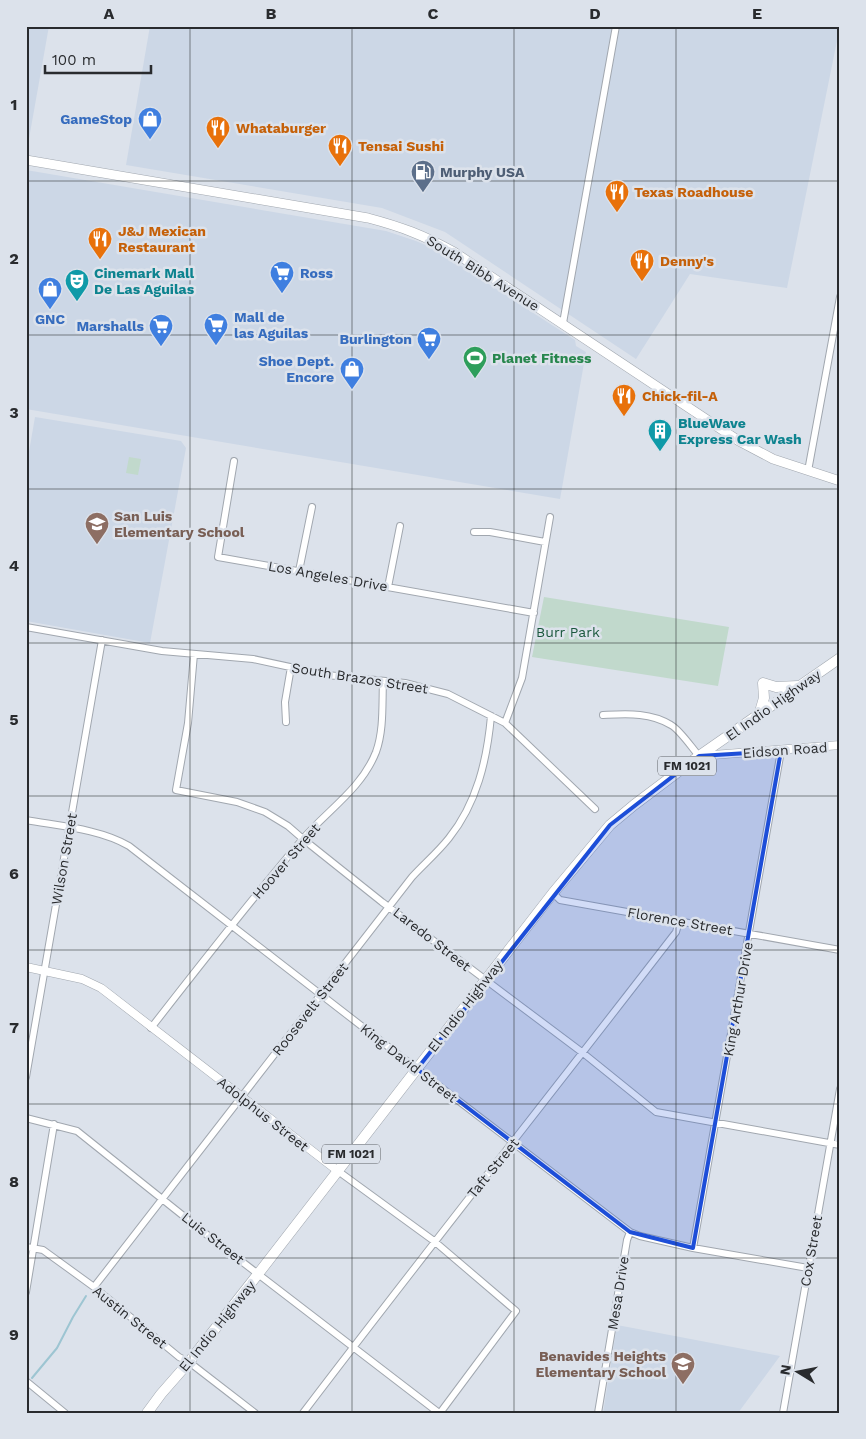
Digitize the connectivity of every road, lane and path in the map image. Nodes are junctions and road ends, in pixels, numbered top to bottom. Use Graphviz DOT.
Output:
graph roads {
  1 [pos="616,26"];
  2 [pos="26,160"];
  3 [pos="840,297"];
  4 [pos="563,324"];
  5 [pos="832,340"];
  6 [pos="840,342"];
  7 [pos="234,461"];
  8 [pos="808,471"];
  9 [pos="840,481"];
  10 [pos="312,507"];
  11 [pos="550,517"];
  12 [pos="400,526"];
  13 [pos="474,532"];
  14 [pos="546,542"];
  15 [pos="299,571"];
  16 [pos="388,587"];
  17 [pos="534,613"];
  18 [pos="26,626"];
  19 [pos="102,640"];
  20 [pos="194,654"];
  21 [pos="840,658"];
  22 [pos="291,666"];
  23 [pos="383,680"];
  24 [pos="800,686"];
  25 [pos="603,715"];
  26 [pos="759,715"];
  27 [pos="491,716"];
  28 [pos="286,722"];
  29 [pos="505,723"];
  30 [pos="840,745"];
  31 [pos="781,751"];
  32 [pos="699,756"];
  33 [pos="595,809"];
  34 [pos="26,820"];
  35 [pos="70,828"];
  36 [pos="303,839"];
  37 [pos="553,893"];
  38 [pos="389,906"];
  39 [pos="679,921"];
  40 [pos="231,925"];
  41 [pos="749,933"];
  42 [pos="840,950"];
  43 [pos="26,967"];
  44 [pos="45,971"];
  45 [pos="486,980"];
  46 [pos="321,994"];
  47 [pos="151,1028"];
  48 [pos="583,1053"];
  49 [pos="417,1069"];
  50 [pos="26,1077"];
  51 [pos="840,1089"];
  52 [pos="241,1097"];
  53 [pos="26,1118"];
  54 [pos="54,1124"];
  55 [pos="716,1124"];
  56 [pos="514,1142"];
  57 [pos="830,1144"];
  58 [pos="840,1145"];
  59 [pos="338,1171"];
  60 [pos="164,1199"];
  61 [pos="630,1232"];
  62 [pos="434,1241"];
  63 [pos="26,1247"];
  64 [pos="34,1248"];
  65 [pos="693,1248"];
  66 [pos="808,1268"];
  67 [pos="258,1274"];
  68 [pos="94,1287"];
  69 [pos="26,1292"];
  70 [pos="353,1347"];
  71 [pos="189,1362"];
  72 [pos="26,1381"];
  73 [pos="65,1413"];
  74 [pos="147,1413"];
  75 [pos="255,1413"];
  76 [pos="303,1413"];
  77 [pos="439,1413"];
  78 [pos="598,1413"];
  79 [pos="783,1413"];
  1 -- 4 [label="street"];
  2 -- 4 [label="main road, South Bibb Avenue"];
  3 -- 5 [label="street"];
  4 -- 8 [label="main road, South Bibb Avenue"];
  5 -- 6 [label="street"];
  5 -- 8 [label="street"];
  7 -- 15 [label="street, Los Angeles Drive"];
  8 -- 9 [label="main road, South Bibb Avenue"];
  10 -- 15 [label="street"];
  11 -- 14 [label="street"];
  12 -- 16 [label="street"];
  13 -- 14 [label="street"];
  14 -- 17 [label="street"];
  15 -- 16 [label="street, Los Angeles Drive"];
  16 -- 17 [label="street, Los Angeles Drive"];
  17 -- 29 [label="street"];
  18 -- 19 [label="street, South Brazos Street"];
  19 -- 20 [label="street, South Brazos Street"];
  19 -- 35 [label="street, Wilson Street"];
  20 -- 22 [label="street, South Brazos Street"];
  20 -- 36 [label="street, Laredo Street"];
  21 -- 24 [label="main road, El Indio Highway / FM 1021"];
  22 -- 23 [label="street, South Brazos Street"];
  22 -- 28 [label="street"];
  23 -- 27 [label="street, South Brazos Street"];
  23 -- 36 [label="street, Hoover Street"];
  24 -- 26 [label="main road, El Indio Highway / FM 1021"];
  24 -- 26 [label="main road"];
  25 -- 32 [label="street"];
  26 -- 32 [label="main road, El Indio Highway / FM 1021"];
  27 -- 29 [label="street, South Brazos Street"];
  27 -- 38 [label="street, Roosevelt Street"];
  29 -- 33 [label="street, South Brazos Street"];
  30 -- 31 [label="street, Eidson Road"];
  31 -- 32 [label="street, Eidson Road"];
  31 -- 41 [label="street, King Arthur Drive"];
  32 -- 37 [label="main road, El Indio Highway / FM 1021"];
  34 -- 35 [label="street, King David Street"];
  35 -- 40 [label="street, King David Street"];
  35 -- 44 [label="street, Wilson Street"];
  36 -- 38 [label="street, Laredo Street"];
  36 -- 40 [label="street, Hoover Street"];
  37 -- 39 [label="street, Florence Street"];
  37 -- 45 [label="main road, El Indio Highway / FM 1021"];
  38 -- 45 [label="street, Laredo Street"];
  38 -- 46 [label="street, Roosevelt Street"];
  39 -- 41 [label="street, Florence Street"];
  39 -- 48 [label="street, Taft Street"];
  40 -- 46 [label="street, King David Street"];
  40 -- 47 [label="street, Hoover Street"];
  41 -- 42 [label="street, Florence Street"];
  41 -- 55 [label="street, King Arthur Drive"];
  43 -- 44 [label="street, Adolphus Street"];
  44 -- 47 [label="street, Adolphus Street"];
  44 -- 50 [label="street, Wilson Street"];
  45 -- 48 [label="street, Laredo Street"];
  45 -- 49 [label="main road, El Indio Highway / FM 1021"];
  46 -- 49 [label="street, King David Street"];
  46 -- 52 [label="street, Roosevelt Street"];
  47 -- 52 [label="street, Adolphus Street"];
  48 -- 55 [label="street, Laredo Street"];
  48 -- 56 [label="street, Taft Street"];
  49 -- 56 [label="street, King David Street"];
  49 -- 59 [label="main road, El Indio Highway / FM 1021"];
  51 -- 57 [label="street, Cox Street"];
  52 -- 59 [label="street, Adolphus Street"];
  52 -- 60 [label="street, Roosevelt Street"];
  53 -- 54 [label="street, Luis Street"];
  54 -- 60 [label="street, Luis Street"];
  54 -- 64 [label="street"];
  55 -- 57 [label="street, Laredo Street"];
  55 -- 65 [label="street, King Arthur Drive"];
  56 -- 61 [label="street, King David Street"];
  56 -- 62 [label="street, Taft Street"];
  57 -- 58 [label="street, Laredo Street"];
  57 -- 66 [label="street, Cox Street"];
  59 -- 62 [label="street, Adolphus Street"];
  59 -- 67 [label="main road, El Indio Highway / FM 1021"];
  60 -- 67 [label="street, Luis Street"];
  60 -- 68 [label="street, Roosevelt Street"];
  61 -- 65 [label="street, King David Street"];
  61 -- 78 [label="street, Mesa Drive"];
  62 -- 70 [label="street, Taft Street"];
  62 -- 77 [label="street, Adolphus Street"];
  63 -- 64 [label="street, Austin Street"];
  64 -- 68 [label="street, Austin Street"];
  64 -- 69 [label="street"];
  65 -- 66 [label="street, King David Street"];
  66 -- 79 [label="street, Cox Street"];
  67 -- 70 [label="street, Luis Street"];
  67 -- 71 [label="main road, El Indio Highway / FM 1021"];
  68 -- 71 [label="street, Austin Street"];
  70 -- 76 [label="street, Taft Street"];
  70 -- 77 [label="street, Luis Street"];
  71 -- 74 [label="main road, El Indio Highway / FM 1021"];
  71 -- 75 [label="street, Austin Street"];
  72 -- 73 [label="street"];
}
